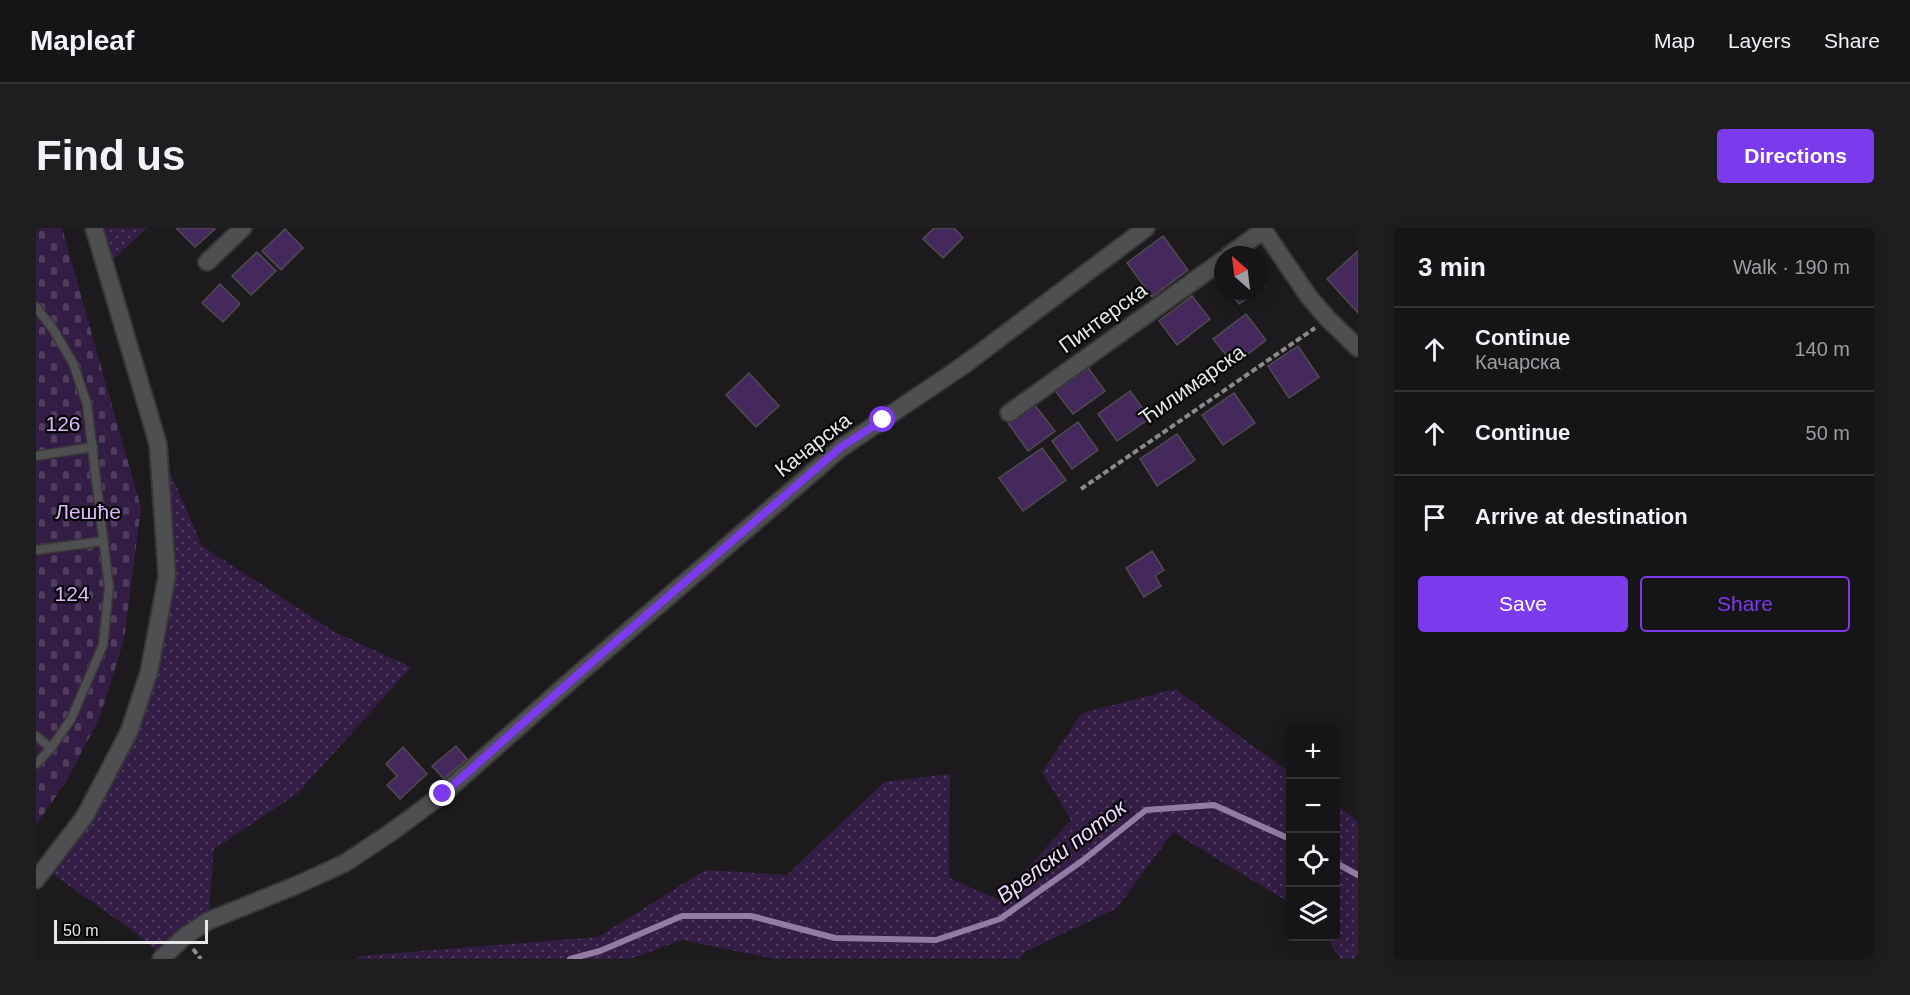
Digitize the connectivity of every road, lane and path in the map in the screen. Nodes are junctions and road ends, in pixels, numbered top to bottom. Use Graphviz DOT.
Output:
graph roads {
  1 [pos="94,228"];
  2 [pos="243,228"];
  3 [pos="1146,228"];
  4 [pos="1263,229"];
  5 [pos="1241,246"];
  6 [pos="207,262"];
  7 [pos="1214,266"];
  8 [pos="36,307"];
  9 [pos="1328,319"];
  10 [pos="1357,345"];
  11 [pos="1010,413"];
  12 [pos="93,447"];
  13 [pos="36,456"];
  14 [pos="1081,489"];
  15 [pos="104,541"];
  16 [pos="36,550"];
  17 [pos="36,736"];
  18 [pos="51,748"];
  19 [pos="36,764"];
  20 [pos="36,880"];
  21 [pos="161,959"];
  1 -- 20 [label="street"];
  2 -- 6 [label="street"];
  3 -- 21 [label="street, Качарска"];
  4 -- 5 [label="street"];
  4 -- 9 [label="street"];
  7 -- 11 [label="street, Пинтерска"];
  8 -- 12 [label="lane"];
  9 -- 10 [label="street"];
  9 -- 14 [label="path, Ћилимарска"];
  12 -- 13 [label="lane"];
  12 -- 15 [label="lane"];
  15 -- 16 [label="lane"];
  15 -- 18 [label="lane"];
  17 -- 18 [label="lane"];
  18 -- 19 [label="lane"];
}
